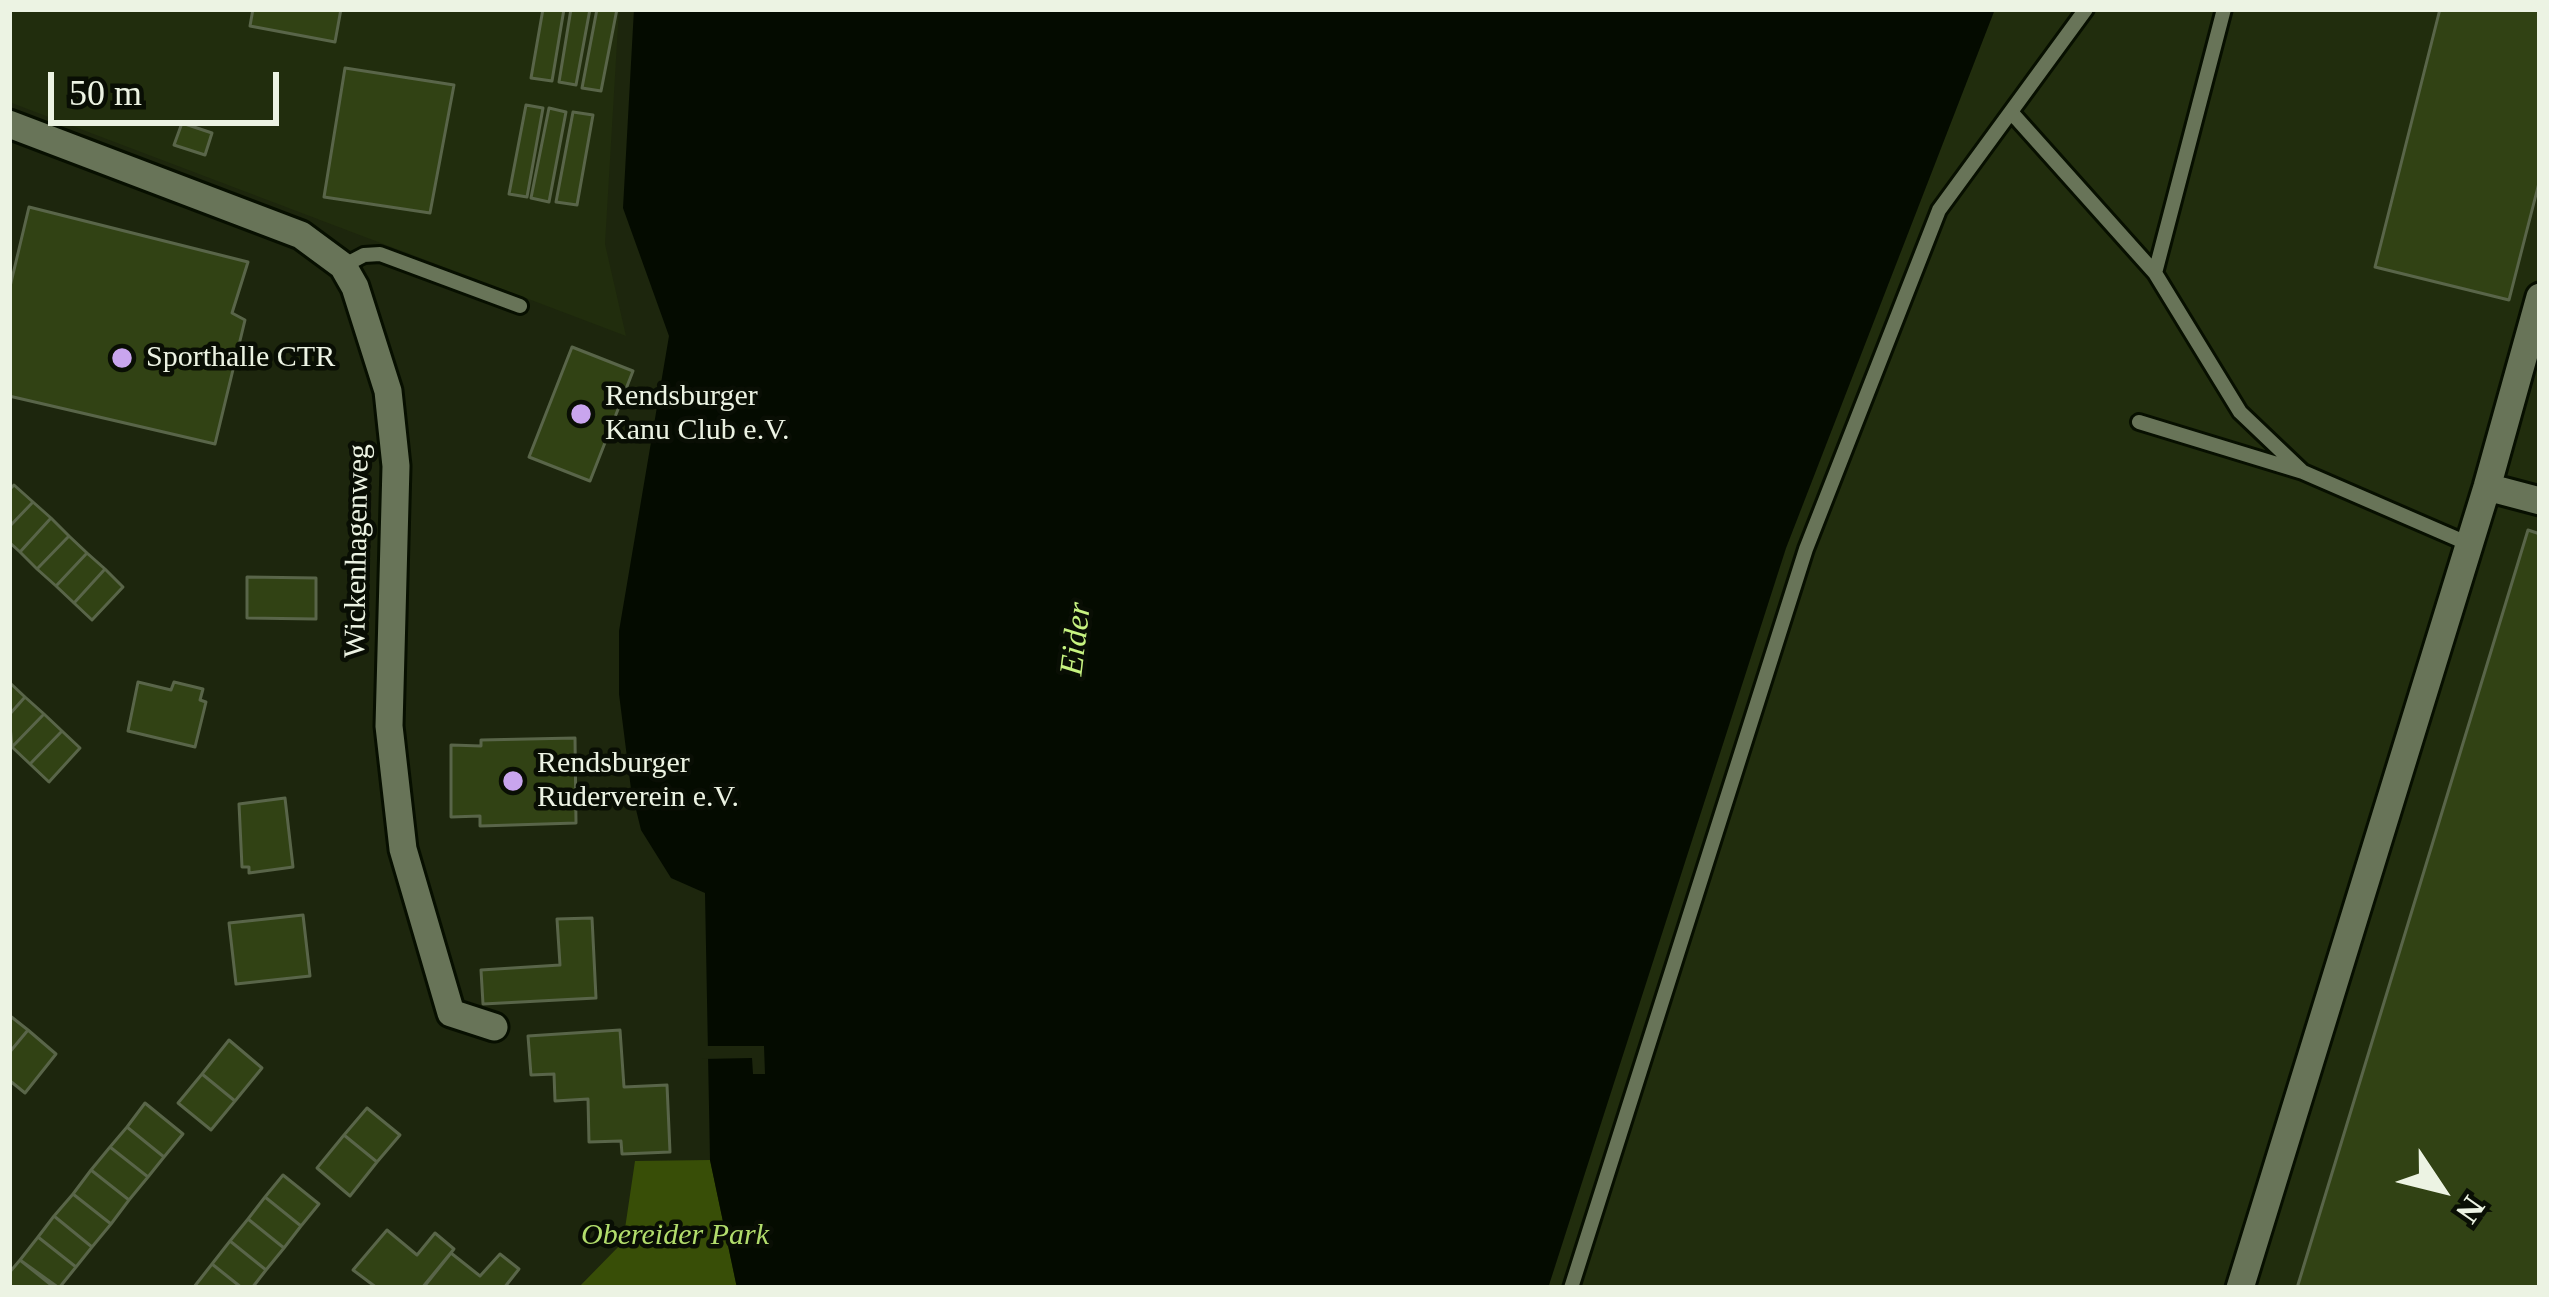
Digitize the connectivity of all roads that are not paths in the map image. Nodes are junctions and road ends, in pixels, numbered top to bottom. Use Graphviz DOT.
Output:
graph roads {
  1 [pos="2086,9"];
  2 [pos="2224,9"];
  3 [pos="2011,112"];
  4 [pos="9,124"];
  5 [pos="343,266"];
  6 [pos="2155,273"];
  7 [pos="2540,297"];
  8 [pos="520,306"];
  9 [pos="2138,422"];
  10 [pos="2303,472"];
  11 [pos="2487,487"];
  12 [pos="2540,501"];
  13 [pos="2470,544"];
  14 [pos="494,1027"];
  15 [pos="1571,1288"];
  16 [pos="2240,1288"];
  1 -- 3 [label="lane"];
  2 -- 6 [label="lane"];
  3 -- 6 [label="lane"];
  3 -- 15 [label="lane"];
  4 -- 5 [label="street"];
  5 -- 8 [label="lane"];
  5 -- 14 [label="street, Wickenhagenweg"];
  6 -- 10 [label="lane"];
  7 -- 11 [label="street"];
  9 -- 10 [label="lane"];
  10 -- 13 [label="lane"];
  11 -- 12 [label="street"];
  11 -- 13 [label="street"];
  13 -- 16 [label="street"];
}
